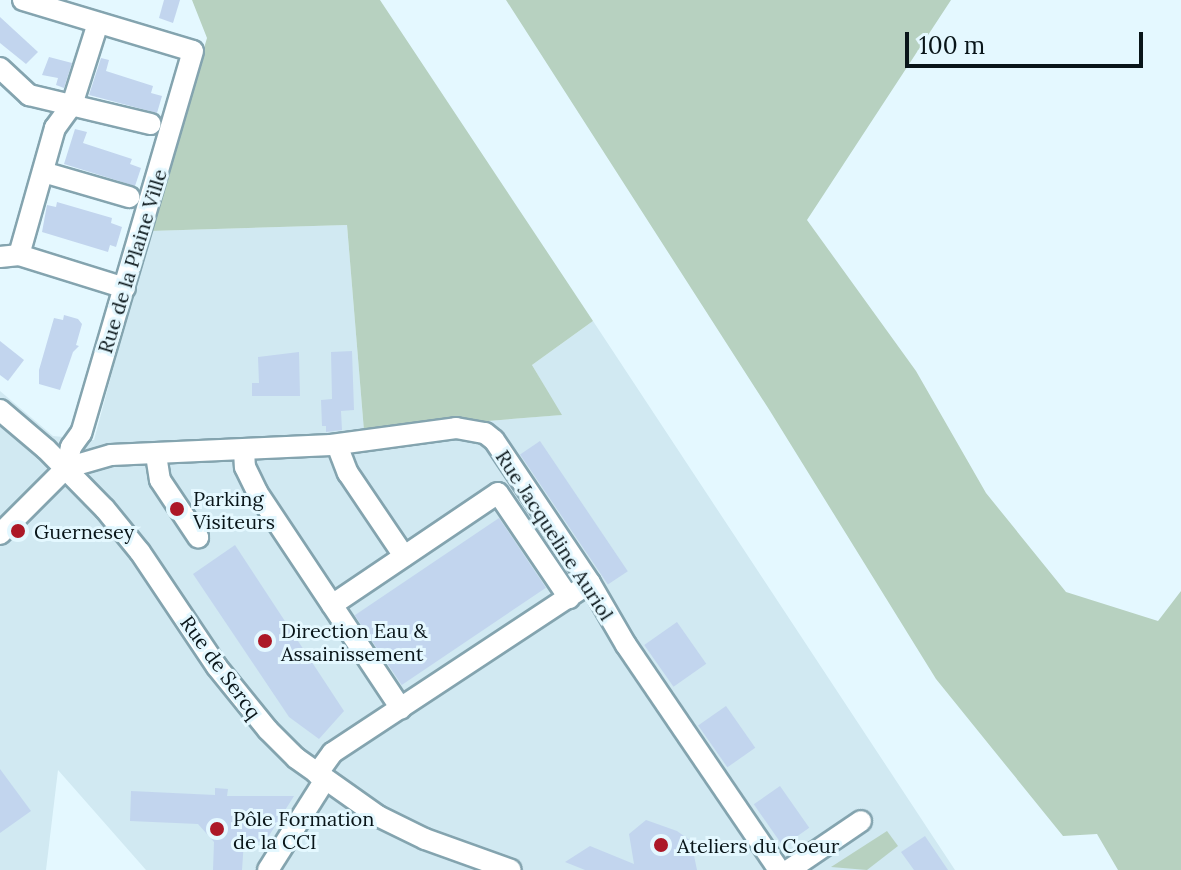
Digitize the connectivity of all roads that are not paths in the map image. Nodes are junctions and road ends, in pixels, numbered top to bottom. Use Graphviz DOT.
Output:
graph roads {
  1 [pos="23,0"];
  2 [pos="98,23"];
  3 [pos="0,68"];
  4 [pos="72,105"];
  5 [pos="151,124"];
  6 [pos="43,172"];
  7 [pos="129,197"];
  8 [pos="9,256"];
  9 [pos="125,288"];
  10 [pos="0,410"];
  11 [pos="337,445"];
  12 [pos="244,450"];
  13 [pos="156,455"];
  14 [pos="66,468"];
  15 [pos="0,534"];
  16 [pos="198,537"];
  17 [pos="404,556"];
  18 [pos="590,583"];
  19 [pos="569,598"];
  20 [pos="332,605"];
  21 [pos="401,709"];
  22 [pos="321,777"];
  23 [pos="861,821"];
  24 [pos="268,870"];
  25 [pos="511,870"];
  26 [pos="779,870"];
  27 [pos="789,870"];
  1 -- 2 [label="street"];
  2 -- 4 [label="street"];
  2 -- 9 [label="street, Rue de la Plaine Ville"];
  3 -- 4 [label="street"];
  4 -- 5 [label="street"];
  4 -- 6 [label="street"];
  6 -- 7 [label="street"];
  6 -- 8 [label="street"];
  8 -- 9 [label="street"];
  9 -- 14 [label="street, Rue de la Plaine Ville"];
  10 -- 14 [label="street, Rue de Sercq"];
  11 -- 12 [label="street, Rue Jacqueline Auriol"];
  11 -- 17 [label="street"];
  11 -- 18 [label="street, Rue Jacqueline Auriol"];
  12 -- 13 [label="street, Rue Jacqueline Auriol"];
  12 -- 20 [label="street"];
  13 -- 14 [label="street, Rue Jacqueline Auriol"];
  13 -- 16 [label="street"];
  14 -- 15 [label="street"];
  14 -- 22 [label="street, Rue de Sercq"];
  17 -- 19 [label="street"];
  17 -- 20 [label="street"];
  18 -- 19 [label="street"];
  18 -- 26 [label="street, Rue Jacqueline Auriol"];
  19 -- 21 [label="street"];
  20 -- 21 [label="street"];
  21 -- 22 [label="street"];
  22 -- 24 [label="street"];
  22 -- 25 [label="street, Rue de Sercq"];
  23 -- 27 [label="street"];
}
